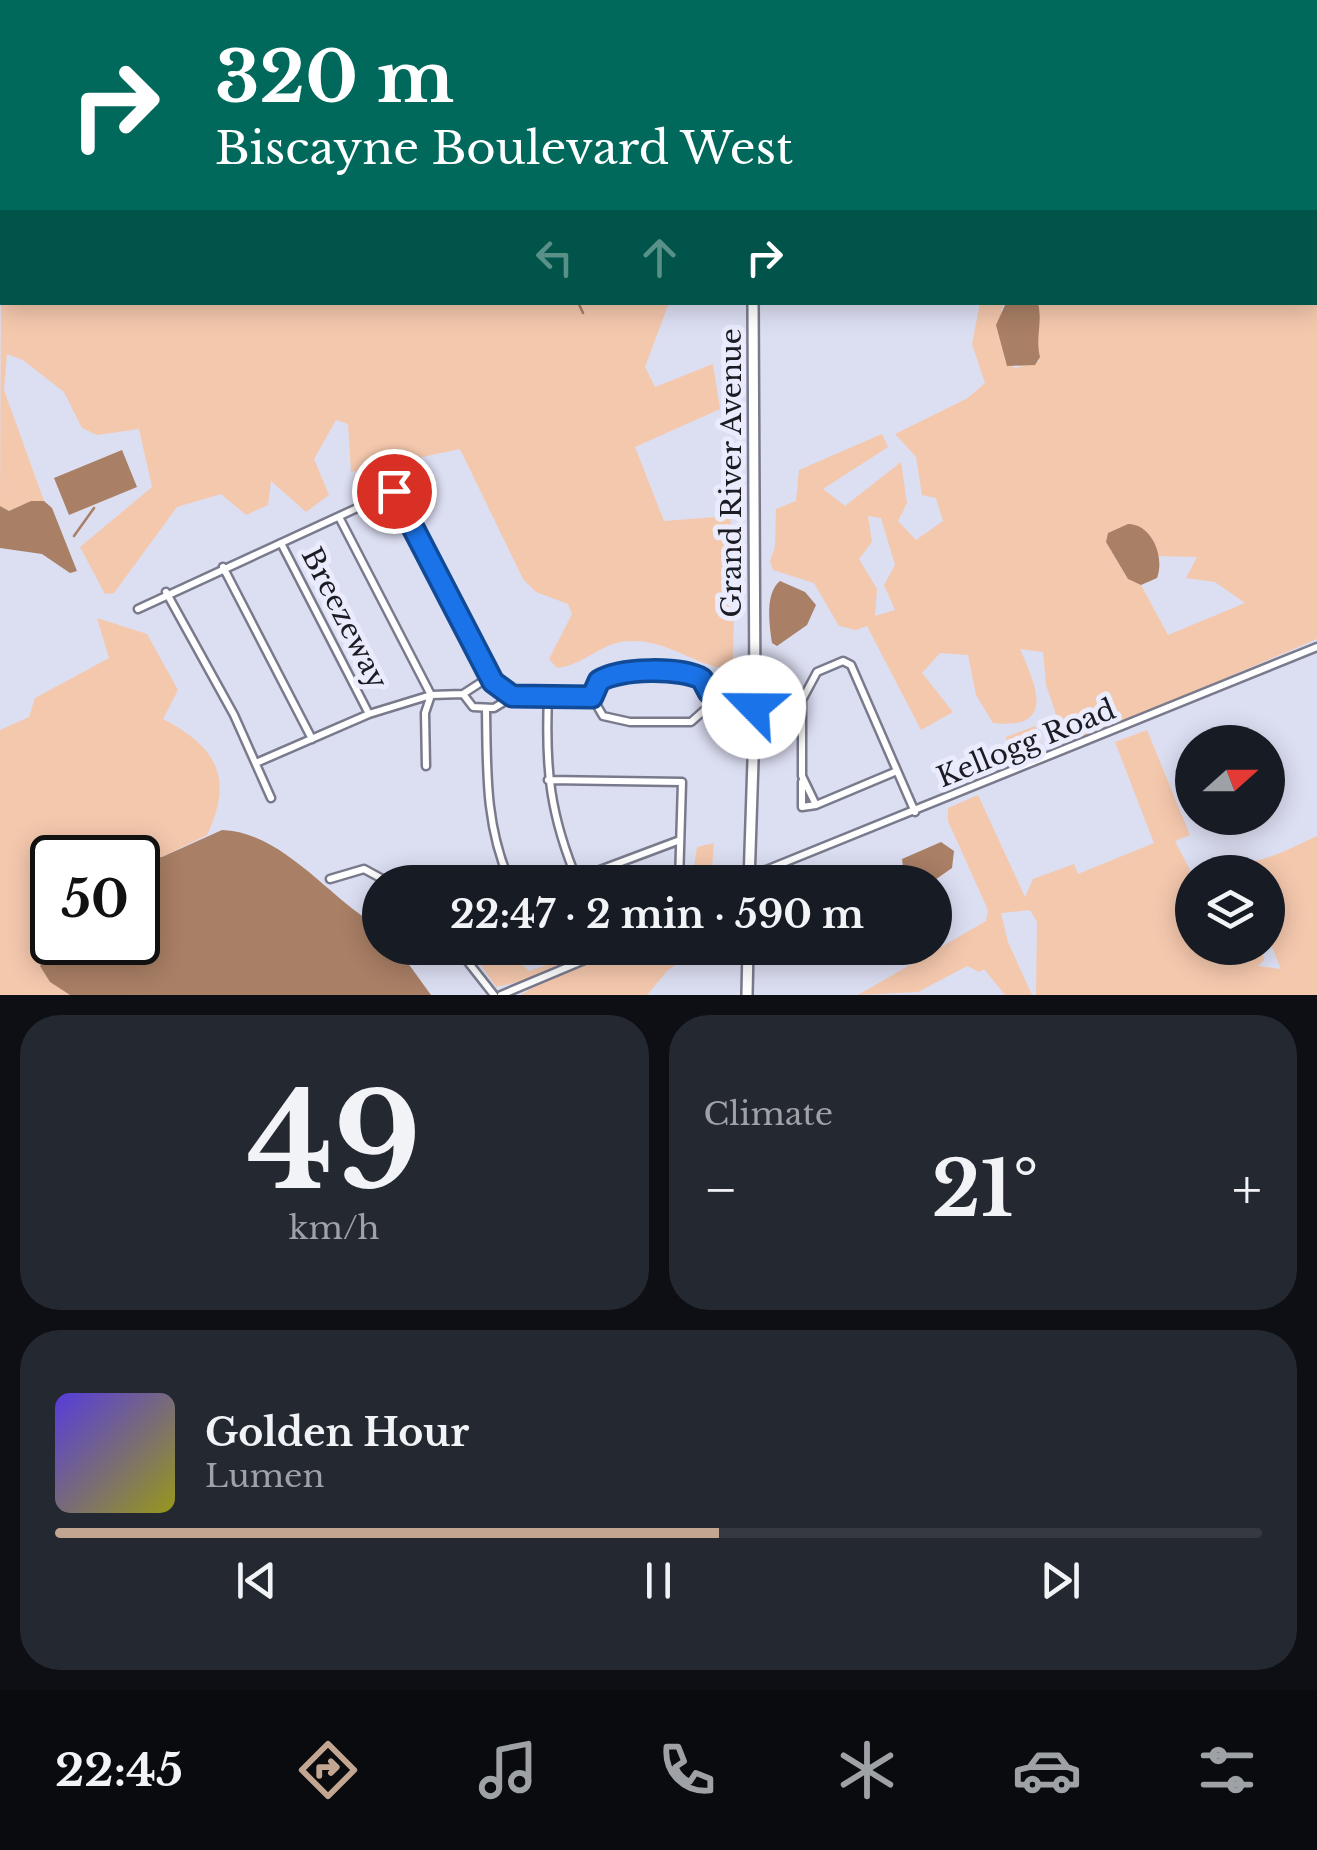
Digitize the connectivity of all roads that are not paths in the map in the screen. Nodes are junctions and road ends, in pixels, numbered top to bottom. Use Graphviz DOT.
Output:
graph roads {
  1 [pos="753,305"];
  2 [pos="339,518"];
  3 [pos="281,543"];
  4 [pos="224,567"];
  5 [pos="166,592"];
  6 [pos="138,609"];
  7 [pos="1317,647"];
  8 [pos="493,682"];
  9 [pos="709,692"];
  10 [pos="431,694"];
  11 [pos="463,694"];
  12 [pos="512,696"];
  13 [pos="548,697"];
  14 [pos="592,697"];
  15 [pos="755,700"];
  16 [pos="802,700"];
  17 [pos="710,704"];
  18 [pos="486,709"];
  19 [pos="369,714"];
  20 [pos="312,739"];
  21 [pos="256,764"];
  22 [pos="426,766"];
  23 [pos="897,771"];
  24 [pos="802,776"];
  25 [pos="548,780"];
  26 [pos="271,798"];
  27 [pos="816,805"];
  28 [pos="914,812"];
  29 [pos="680,840"];
  30 [pos="504,865"];
  31 [pos="570,865"];
  32 [pos="617,865"];
  33 [pos="679,865"];
  34 [pos="749,865"];
  35 [pos="779,865"];
  36 [pos="362,870"];
  37 [pos="330,879"];
  38 [pos="472,965"];
  39 [pos="571,965"];
  40 [pos="748,965"];
  41 [pos="497,995"];
  42 [pos="748,995"];
  1 -- 15 [label="main road, Grand River Avenue"];
  2 -- 3 [label="street"];
  2 -- 8 [label="street"];
  2 -- 10 [label="street"];
  3 -- 4 [label="street"];
  3 -- 19 [label="street, Breezeway"];
  4 -- 5 [label="street"];
  4 -- 20 [label="street"];
  5 -- 6 [label="street"];
  5 -- 21 [label="street"];
  7 -- 28 [label="street, Kellogg Road"];
  8 -- 11 [label="street"];
  8 -- 12 [label="street"];
  9 -- 14 [label="street"];
  9 -- 15 [label="street"];
  9 -- 17 [label="street"];
  10 -- 11 [label="street"];
  10 -- 19 [label="street"];
  10 -- 22 [label="street"];
  11 -- 18 [label="street"];
  12 -- 13 [label="street"];
  12 -- 18 [label="street"];
  13 -- 14 [label="street"];
  13 -- 25 [label="street"];
  14 -- 17 [label="street"];
  15 -- 16 [label="street"];
  15 -- 17 [label="street"];
  15 -- 34 [label="main road, Grand River Avenue"];
  16 -- 23 [label="street"];
  16 -- 24 [label="street"];
  18 -- 30 [label="street"];
  19 -- 20 [label="street"];
  20 -- 21 [label="street"];
  21 -- 26 [label="street"];
  23 -- 27 [label="street"];
  23 -- 28 [label="street"];
  24 -- 27 [label="street"];
  24 -- 27 [label="street"];
  25 -- 29 [label="street"];
  25 -- 31 [label="street"];
  28 -- 35 [label="street, Kellogg Road"];
  29 -- 32 [label="street"];
  29 -- 33 [label="street"];
  36 -- 37 [label="street"];
  38 -- 41 [label="street"];
  39 -- 41 [label="street"];
  40 -- 42 [label="main road"];
}
